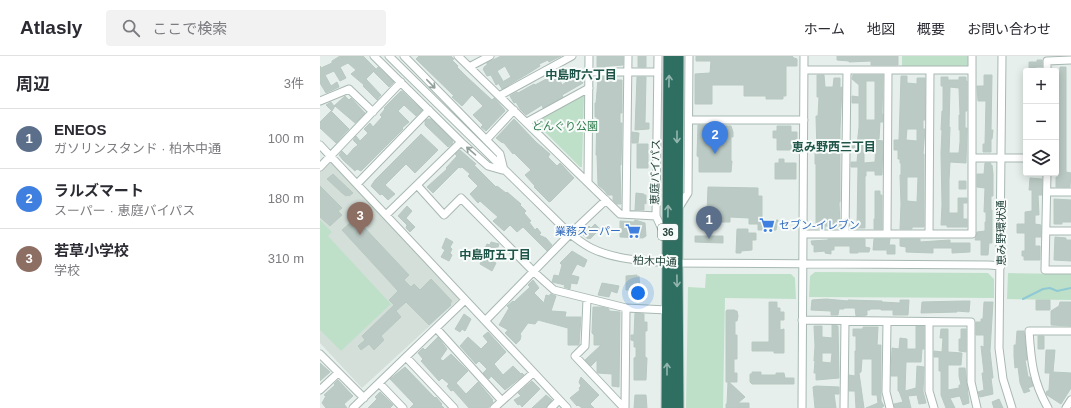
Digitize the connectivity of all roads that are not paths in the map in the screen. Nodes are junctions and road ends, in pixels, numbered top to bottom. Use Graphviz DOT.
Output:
graph roads {
  1 [pos="374,56"];
  2 [pos="389,56"];
  3 [pos="404,56"];
  4 [pos="458,56"];
  5 [pos="490,56"];
  6 [pos="572,56"];
  7 [pos="589,56"];
  8 [pos="628,56"];
  9 [pos="658,56"];
  10 [pos="669,56"];
  11 [pos="678,56"];
  12 [pos="689,56"];
  13 [pos="804,56"];
  14 [pos="972,56"];
  15 [pos="1002,56"];
  16 [pos="1071,60"];
  17 [pos="469,67"];
  18 [pos="1047,68"];
  19 [pos="804,70"];
  20 [pos="930,70"];
  21 [pos="972,70"];
  22 [pos="847,71"];
  23 [pos="888,71"];
  24 [pos="589,72"];
  25 [pos="628,72"];
  26 [pos="658,72"];
  27 [pos="401,82"];
  28 [pos="589,88"];
  29 [pos="499,96"];
  30 [pos="320,101"];
  31 [pos="429,110"];
  32 [pos="514,110"];
  33 [pos="373,112"];
  34 [pos="688,120"];
  35 [pos="804,120"];
  36 [pos="527,122"];
  37 [pos="486,140"];
  38 [pos="461,142"];
  39 [pos="320,145"];
  40 [pos="330,156"];
  41 [pos="972,158"];
  42 [pos="1000,158"];
  43 [pos="1023,158"];
  44 [pos="320,166"];
  45 [pos="504,170"];
  46 [pos="1047,176"];
  47 [pos="588,181"];
  48 [pos="356,184"];
  49 [pos="417,186"];
  50 [pos="1047,192"];
  51 [pos="1071,192"];
  52 [pos="606,200"];
  53 [pos="677,210"];
  54 [pos="626,214"];
  55 [pos="386,215"];
  56 [pos="656,216"];
  57 [pos="1046,231"];
  58 [pos="1071,231"];
  59 [pos="570,234"];
  60 [pos="803,234"];
  61 [pos="845,234"];
  62 [pos="887,234"];
  63 [pos="929,234"];
  64 [pos="668,242"];
  65 [pos="673,262"];
  66 [pos="803,264"];
  67 [pos="1001,266"];
  68 [pos="1071,270"];
  69 [pos="534,272"];
  70 [pos="587,299"];
  71 [pos="466,300"];
  72 [pos="626,308"];
  73 [pos="667,310"];
  74 [pos="486,320"];
  75 [pos="802,320"];
  76 [pos="845,321"];
  77 [pos="887,322"];
  78 [pos="929,322"];
  79 [pos="436,328"];
  80 [pos="1071,331"];
  81 [pos="320,354"];
  82 [pos="406,357"];
  83 [pos="338,373"];
  84 [pos="533,373"];
  85 [pos="379,383"];
  86 [pos="320,390"];
  87 [pos="364,398"];
  88 [pos="559,400"];
  89 [pos="1071,400"];
  90 [pos="502,401"];
  91 [pos="353,408"];
  92 [pos="403,408"];
  93 [pos="454,408"];
  94 [pos="494,408"];
  95 [pos="551,408"];
  96 [pos="566,408"];
  97 [pos="624,408"];
  98 [pos="667,408"];
  99 [pos="678,408"];
  100 [pos="802,408"];
  101 [pos="844,408"];
  102 [pos="890,408"];
  103 [pos="933,408"];
  104 [pos="977,408"];
  105 [pos="1012,408"];
  106 [pos="1048,408"];
  107 [pos="1066,408"];
  1 -- 27 [label="street"];
  2 -- 45 [label="street, 柏木中通"];
  3 -- 37 [label="street, one-way"];
  4 -- 17 [label="street"];
  5 -- 17 [label="street"];
  6 -- 29 [label="street"];
  7 -- 24 [label="street"];
  8 -- 25 [label="street"];
  9 -- 26 [label="street"];
  64 -- 10 [label="highway, 恵庭バイパス / 36, one-way"];
  11 -- 53 [label="highway, 恵庭バイパス / 36, one-way"];
  12 -- 34 [label="street"];
  13 -- 19 [label="street"];
  14 -- 21 [label="street"];
  15 -- 42 [label="street, 恵み野環状通"];
  16 -- 18 [label="street"];
  17 -- 29 [label="street"];
  19 -- 22 [label="street"];
  19 -- 35 [label="street"];
  20 -- 21 [label="street"];
  20 -- 23 [label="street"];
  20 -- 63 [label="street"];
  21 -- 41 [label="street"];
  22 -- 23 [label="street"];
  22 -- 61 [label="street"];
  23 -- 62 [label="street"];
  24 -- 25 [label="street"];
  24 -- 28 [label="street"];
  25 -- 26 [label="street"];
  25 -- 54 [label="street"];
  26 -- 56 [label="street"];
  27 -- 31 [label="street"];
  27 -- 33 [label="street"];
  28 -- 36 [label="street"];
  28 -- 47 [label="street"];
  29 -- 32 [label="street"];
  30 -- 33 [label="street"];
  31 -- 38 [label="street"];
  31 -- 48 [label="street"];
  32 -- 36 [label="street"];
  32 -- 37 [label="street"];
  33 -- 40 [label="street"];
  34 -- 35 [label="street"];
  34 -- 53 [label="street"];
  35 -- 60 [label="street"];
  36 -- 47 [label="street"];
  37 -- 45 [label="street"];
  45 -- 38 [label="street, one-way"];
  38 -- 49 [label="street"];
  39 -- 40 [label="street"];
  40 -- 44 [label="street"];
  40 -- 48 [label="street"];
  41 -- 42 [label="street"];
  41 -- 63 [label="street"];
  42 -- 43 [label="street"];
  42 -- 67 [label="street, 恵み野環状通"];
  45 -- 59 [label="street, 柏木中通"];
  46 -- 50 [label="street"];
  47 -- 52 [label="street"];
  48 -- 55 [label="street"];
  49 -- 55 [label="street"];
  49 -- 69 [label="street"];
  50 -- 51 [label="street"];
  50 -- 57 [label="street"];
  52 -- 54 [label="street"];
  52 -- 59 [label="street"];
  53 -- 65 [label="highway, 恵庭バイパス / 36"];
  54 -- 56 [label="street"];
  55 -- 71 [label="street"];
  56 -- 64 [label="street"];
  57 -- 58 [label="street"];
  57 -- 68 [label="street"];
  59 -- 65 [label="street, 柏木中通"];
  59 -- 69 [label="street"];
  60 -- 61 [label="street"];
  60 -- 66 [label="street"];
  61 -- 62 [label="street"];
  62 -- 63 [label="street"];
  64 -- 65 [label="highway, 恵庭バイパス / 36"];
  65 -- 66 [label="street, 柏木中通"];
  65 -- 73 [label="highway, 恵庭バイパス / 36"];
  65 -- 99 [label="highway, 恵庭バイパス / 36, one-way"];
  66 -- 67 [label="street, 柏木中通"];
  66 -- 75 [label="street"];
  67 -- 105 [label="street, 恵み野環状通"];
  69 -- 70 [label="street"];
  69 -- 74 [label="street"];
  70 -- 72 [label="street"];
  70 -- 97 [label="street"];
  71 -- 74 [label="street"];
  71 -- 79 [label="street"];
  72 -- 73 [label="street"];
  72 -- 97 [label="street"];
  98 -- 73 [label="highway, 恵庭バイパス / 36, one-way"];
  74 -- 84 [label="street"];
  75 -- 76 [label="street"];
  75 -- 100 [label="street"];
  76 -- 77 [label="street"];
  76 -- 101 [label="street"];
  77 -- 78 [label="street"];
  77 -- 102 [label="street"];
  78 -- 103 [label="street"];
  78 -- 104 [label="street"];
  79 -- 82 [label="street"];
  79 -- 90 [label="street"];
  80 -- 106 [label="street"];
  81 -- 83 [label="street"];
  82 -- 85 [label="street"];
  82 -- 93 [label="street"];
  83 -- 86 [label="street"];
  83 -- 87 [label="street"];
  84 -- 88 [label="street"];
  84 -- 90 [label="street"];
  85 -- 87 [label="street"];
  85 -- 92 [label="street"];
  87 -- 91 [label="street"];
  88 -- 95 [label="street"];
  88 -- 96 [label="street"];
  89 -- 107 [label="street"];
  90 -- 94 [label="street"];
}
